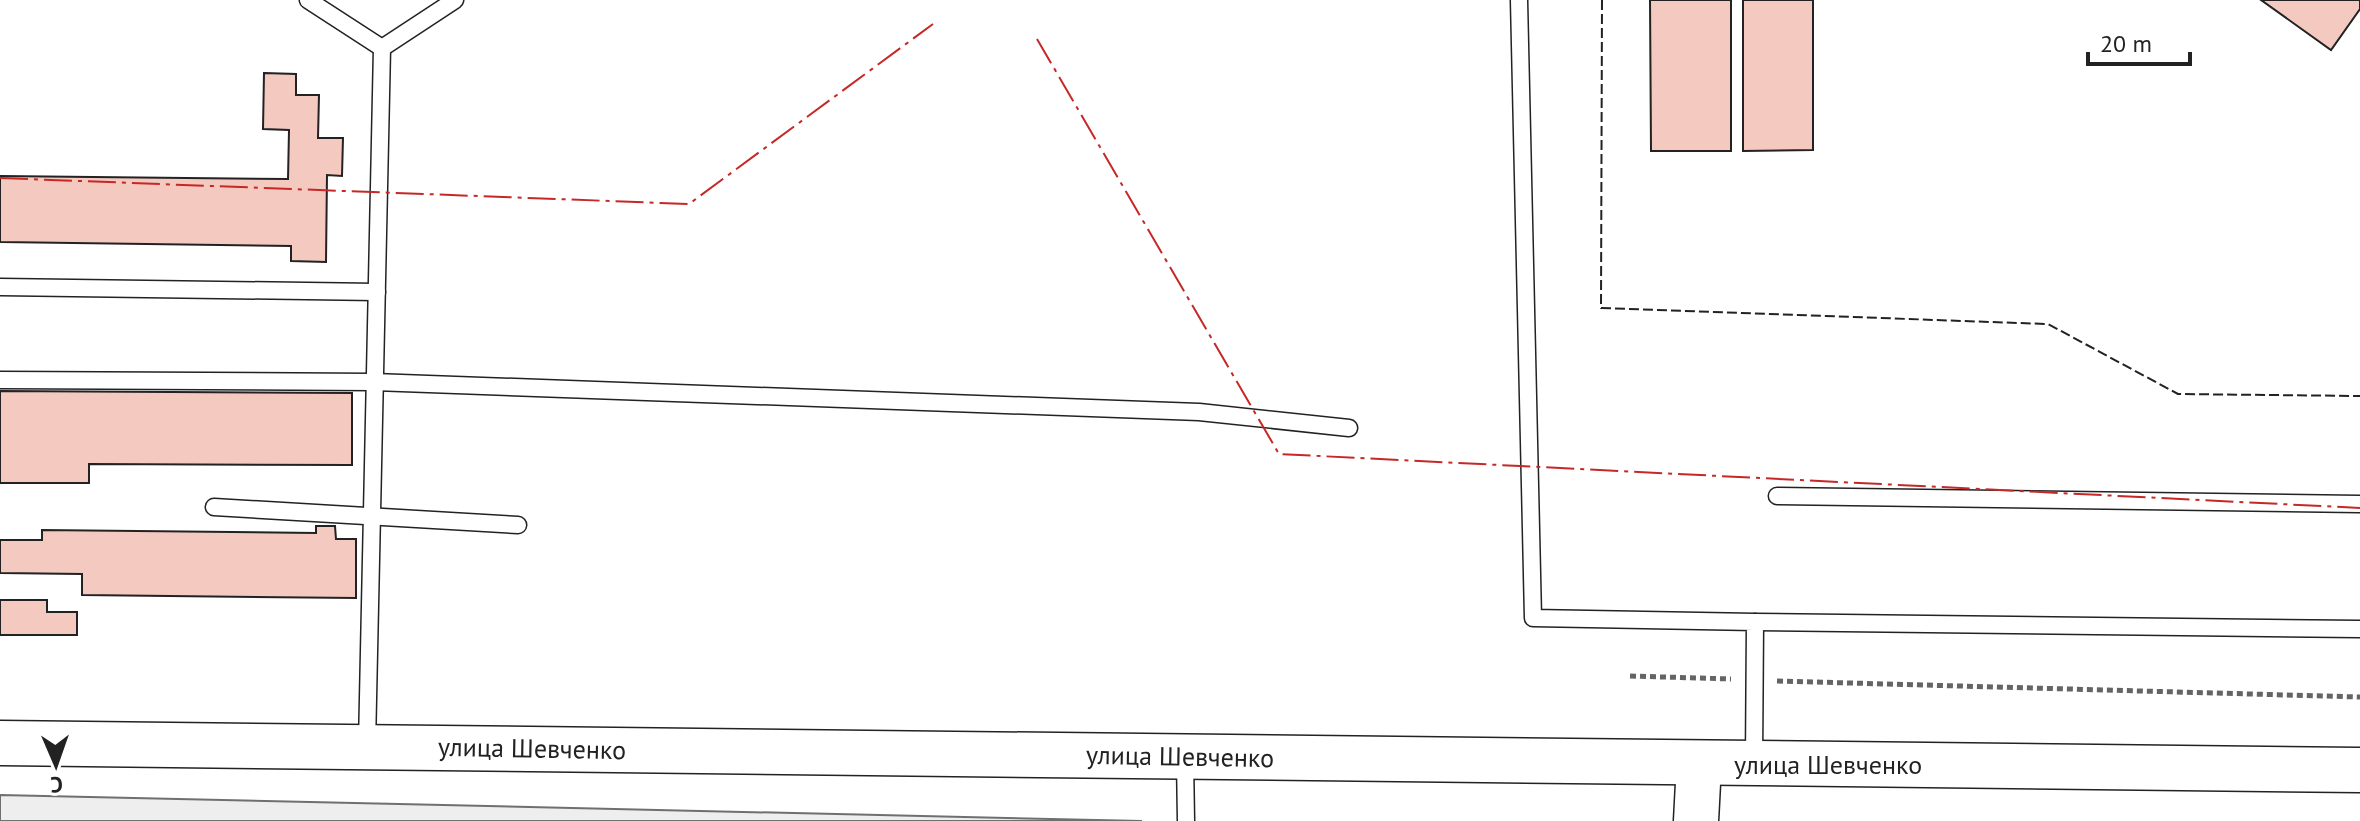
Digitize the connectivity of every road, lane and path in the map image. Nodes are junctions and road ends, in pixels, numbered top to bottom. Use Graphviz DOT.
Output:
graph roads {
  1 [pos="308,0"];
  2 [pos="455,0"];
  3 [pos="1519,0"];
  4 [pos="382,48"];
  5 [pos="0,287"];
  6 [pos="377,292"];
  7 [pos="0,380"];
  8 [pos="374,382"];
  9 [pos="1349,428"];
  10 [pos="1777,496"];
  11 [pos="2360,504"];
  12 [pos="214,507"];
  13 [pos="372,518"];
  14 [pos="518,525"];
  15 [pos="1755,622"];
  16 [pos="2360,629"];
  17 [pos="1630,676"];
  18 [pos="1755,679"];
  19 [pos="2360,697"];
  20 [pos="0,743"];
  21 [pos="367,747"];
  22 [pos="1185,756"];
  23 [pos="1754,762"];
  24 [pos="1699,764"];
  25 [pos="2360,770"];
  26 [pos="1186,821"];
  27 [pos="1696,821"];
  1 -- 4 [label="lane"];
  2 -- 4 [label="lane"];
  3 -- 15 [label="lane"];
  4 -- 6 [label="lane"];
  5 -- 6 [label="lane"];
  6 -- 8 [label="lane"];
  7 -- 8 [label="lane"];
  8 -- 9 [label="lane"];
  8 -- 13 [label="lane"];
  10 -- 11 [label="lane"];
  12 -- 13 [label="lane"];
  13 -- 14 [label="lane"];
  13 -- 21 [label="lane"];
  15 -- 16 [label="lane"];
  15 -- 18 [label="lane"];
  17 -- 18 [label="path"];
  18 -- 19 [label="path"];
  18 -- 23 [label="lane"];
  20 -- 21 [label="main road, улица Шевченко"];
  21 -- 22 [label="main road, улица Шевченко"];
  22 -- 24 [label="main road, улица Шевченко"];
  22 -- 26 [label="lane"];
  23 -- 24 [label="main road, улица Шевченко"];
  23 -- 25 [label="main road, улица Шевченко"];
  24 -- 27 [label="main road"];
}
